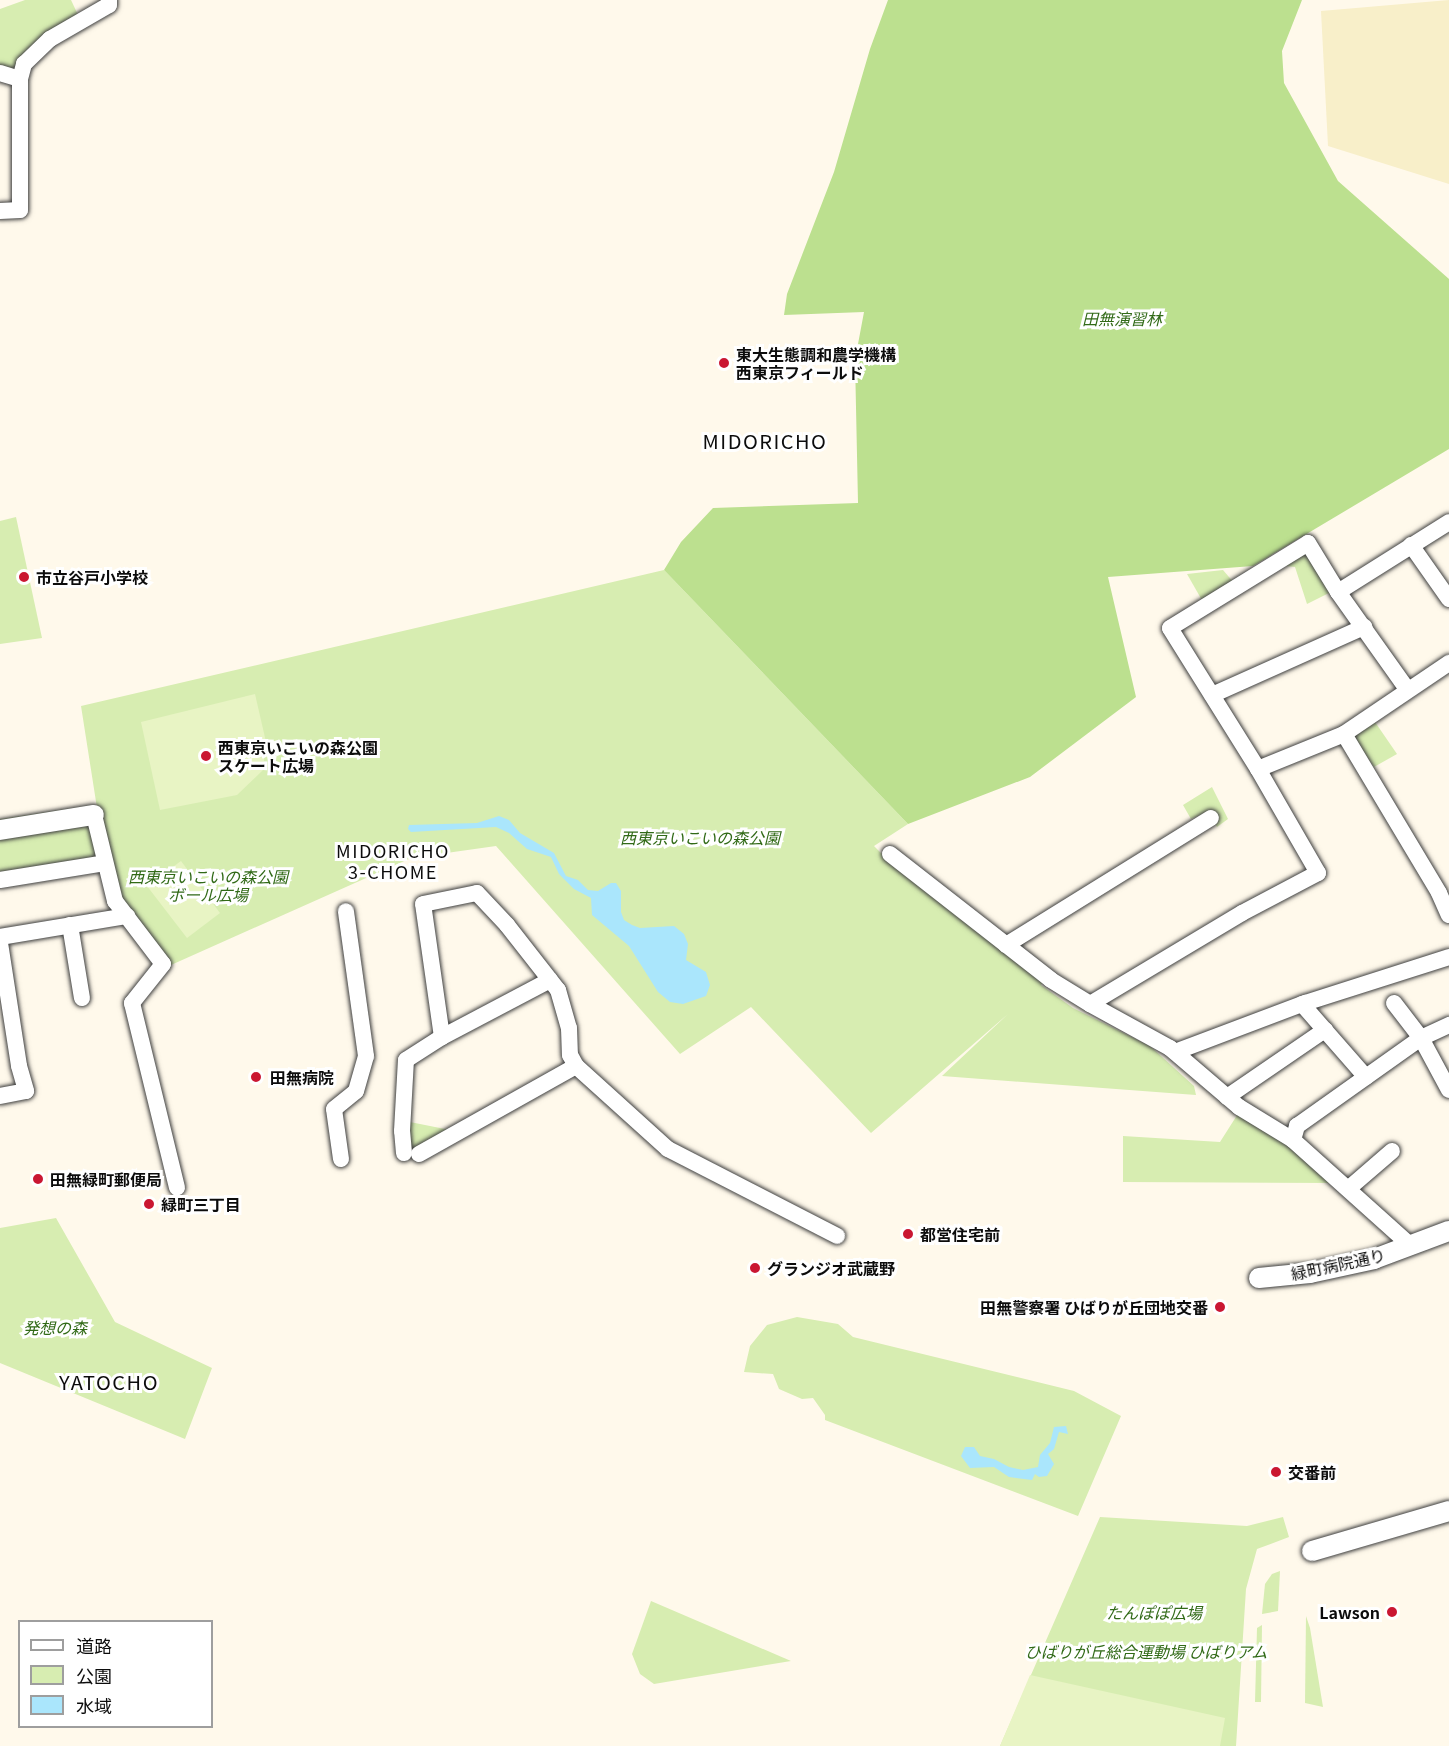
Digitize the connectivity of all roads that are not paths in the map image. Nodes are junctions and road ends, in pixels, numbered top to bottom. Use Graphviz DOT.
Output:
graph roads {
  1 [pos="109,0"];
  2 [pos="0,73"];
  3 [pos="20,79"];
  4 [pos="0,211"];
  5 [pos="1449,522"];
  6 [pos="1410,545"];
  7 [pos="1338,592"];
  8 [pos="1449,599"];
  9 [pos="1364,627"];
  10 [pos="1449,663"];
  11 [pos="1407,689"];
  12 [pos="1212,695"];
  13 [pos="1344,734"];
  14 [pos="1258,769"];
  15 [pos="94,815"];
  16 [pos="1211,818"];
  17 [pos="0,830"];
  18 [pos="890,854"];
  19 [pos="105,863"];
  20 [pos="0,880"];
  21 [pos="1444,891"];
  22 [pos="346,911"];
  23 [pos="1449,915"];
  24 [pos="127,916"];
  25 [pos="70,925"];
  26 [pos="0,937"];
  27 [pos="0,943"];
  28 [pos="1006,945"];
  29 [pos="1447,962"];
  30 [pos="550,980"];
  31 [pos="82,998"];
  32 [pos="1394,1003"];
  33 [pos="1090,1004"];
  34 [pos="1302,1004"];
  35 [pos="1449,1025"];
  36 [pos="1324,1030"];
  37 [pos="442,1037"];
  38 [pos="1421,1038"];
  39 [pos="1175,1052"];
  40 [pos="576,1066"];
  41 [pos="1366,1077"];
  42 [pos="1449,1090"];
  43 [pos="0,1096"];
  44 [pos="1227,1097"];
  45 [pos="1293,1140"];
  46 [pos="1392,1151"];
  47 [pos="341,1159"];
  48 [pos="177,1188"];
  49 [pos="1348,1189"];
  50 [pos="1449,1231"];
  51 [pos="837,1236"];
  52 [pos="1411,1246"];
  53 [pos="1259,1278"];
  54 [pos="1449,1511"];
  55 [pos="1312,1551"];
  1 -- 3 [label="street"];
  2 -- 3 [label="street"];
  3 -- 4 [label="street"];
  5 -- 6 [label="street"];
  6 -- 7 [label="street"];
  6 -- 8 [label="street"];
  7 -- 9 [label="street"];
  7 -- 12 [label="street"];
  9 -- 11 [label="street"];
  9 -- 12 [label="street"];
  10 -- 11 [label="street"];
  11 -- 13 [label="street"];
  12 -- 14 [label="street"];
  13 -- 14 [label="street"];
  13 -- 21 [label="street"];
  14 -- 33 [label="street"];
  15 -- 17 [label="street"];
  15 -- 19 [label="street"];
  16 -- 28 [label="street"];
  18 -- 28 [label="street"];
  19 -- 20 [label="street"];
  19 -- 24 [label="street"];
  21 -- 23 [label="street"];
  22 -- 47 [label="street"];
  24 -- 25 [label="street"];
  24 -- 48 [label="street"];
  25 -- 26 [label="street"];
  25 -- 31 [label="street"];
  27 -- 43 [label="street"];
  28 -- 33 [label="street"];
  29 -- 34 [label="street"];
  30 -- 37 [label="street"];
  30 -- 37 [label="street"];
  30 -- 40 [label="street"];
  32 -- 38 [label="street"];
  33 -- 39 [label="street"];
  34 -- 36 [label="street"];
  34 -- 39 [label="street"];
  35 -- 38 [label="street"];
  36 -- 41 [label="street"];
  36 -- 44 [label="street"];
  37 -- 40 [label="street"];
  38 -- 41 [label="street"];
  38 -- 42 [label="street"];
  39 -- 44 [label="street"];
  40 -- 51 [label="street"];
  41 -- 45 [label="street"];
  44 -- 45 [label="street"];
  45 -- 49 [label="street"];
  46 -- 49 [label="street"];
  49 -- 52 [label="street"];
  50 -- 52 [label="street, 緑町病院通り"];
  52 -- 53 [label="street, 緑町病院通り"];
  54 -- 55 [label="street"];
}
